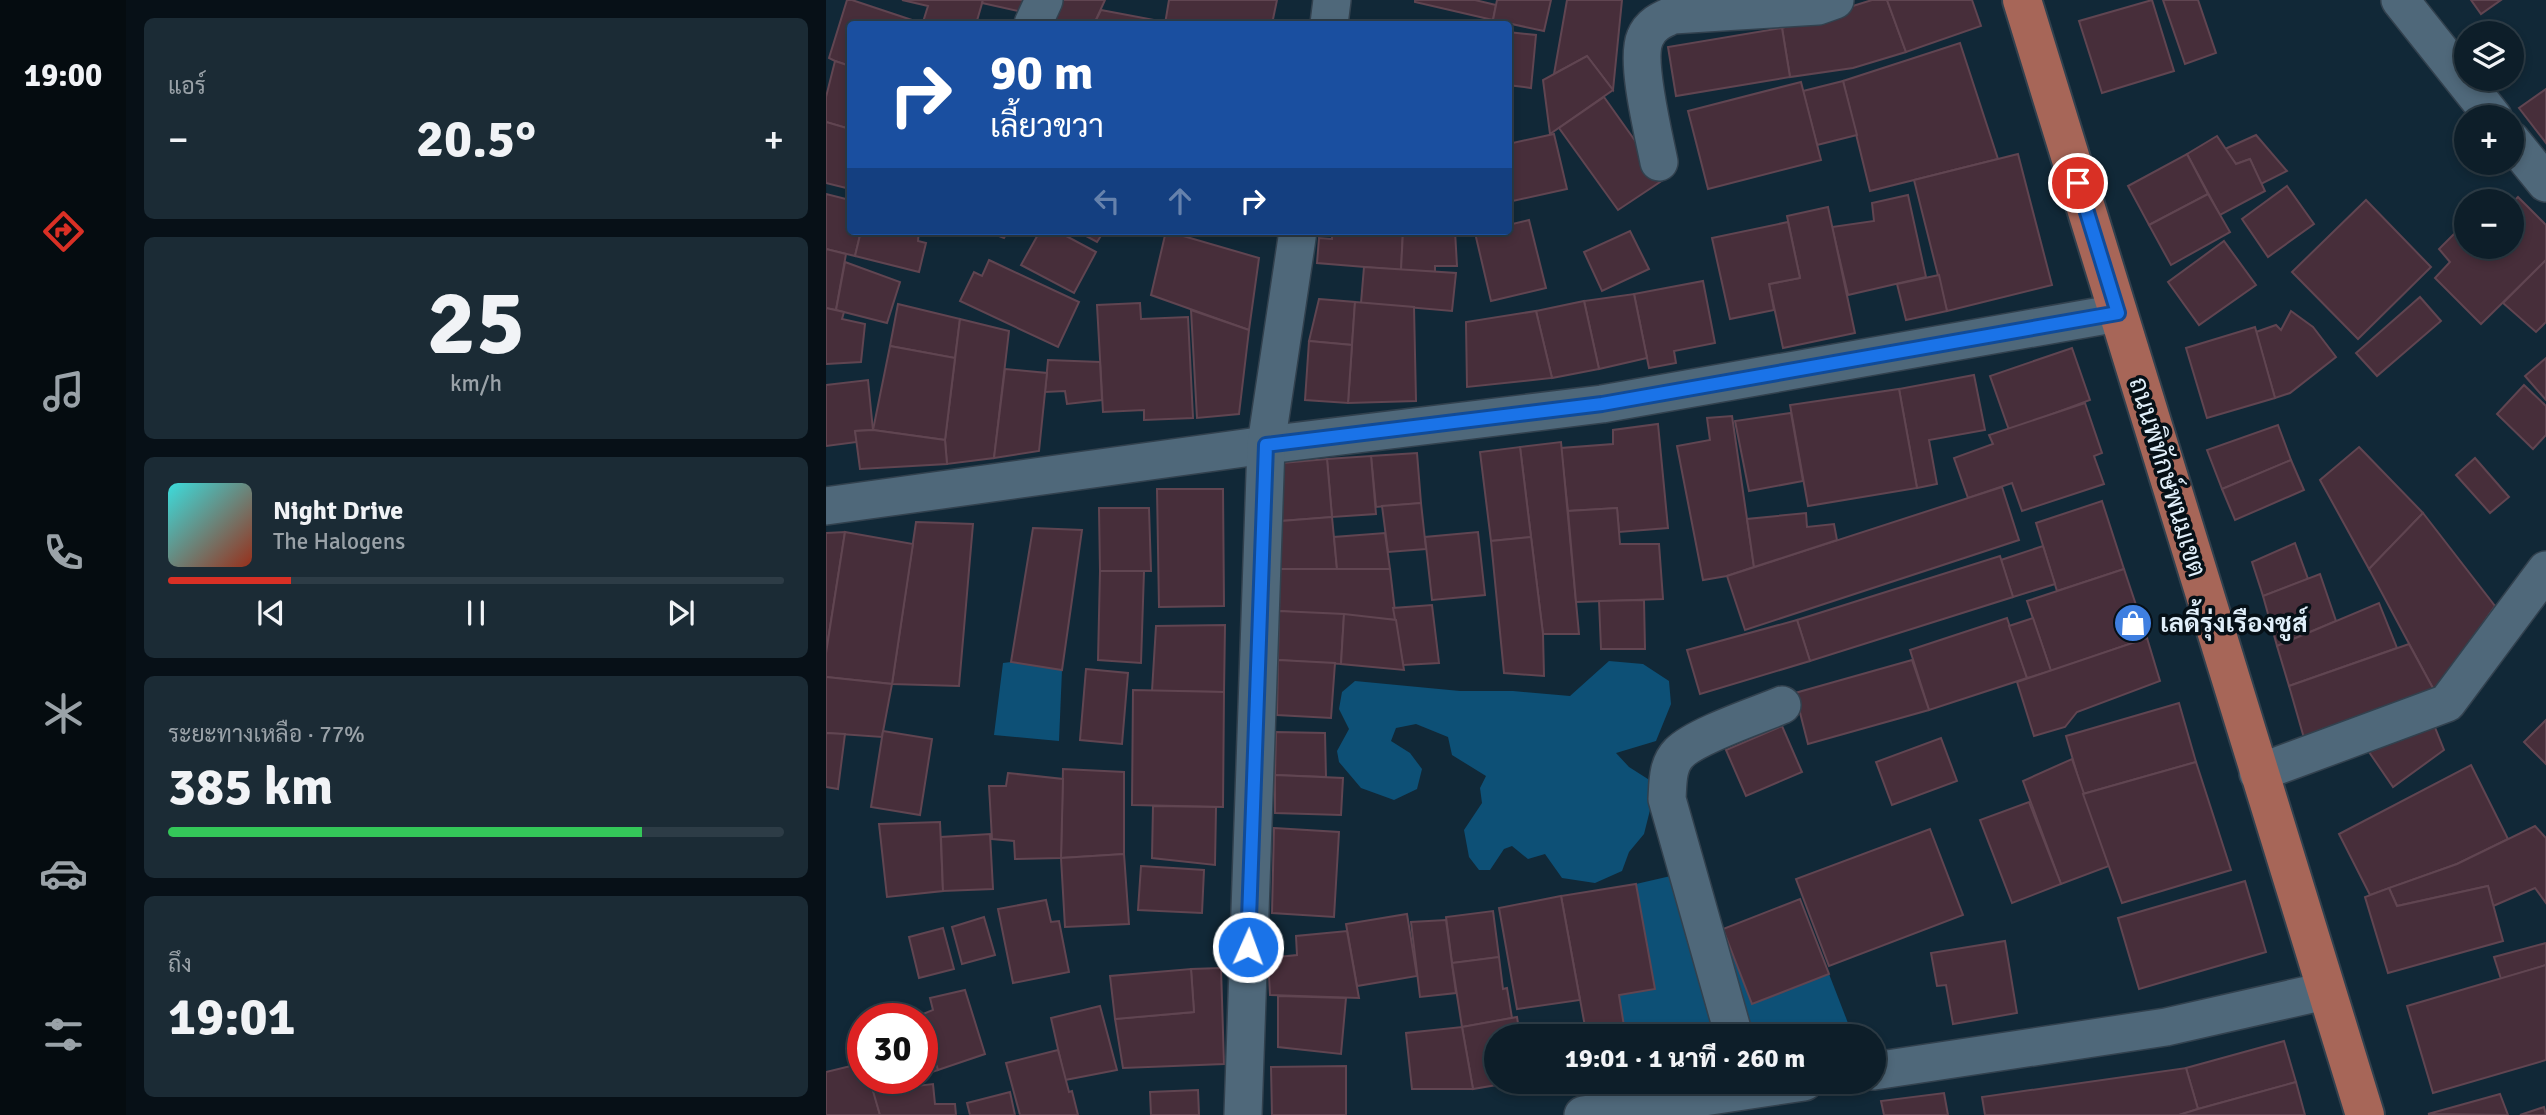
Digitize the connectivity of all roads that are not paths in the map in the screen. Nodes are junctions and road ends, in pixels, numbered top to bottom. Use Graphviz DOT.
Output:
graph roads {
  1 [pos="1044,0"];
  2 [pos="1332,0"];
  3 [pos="1835,0"];
  4 [pos="2022,0"];
  5 [pos="2400,0"];
  6 [pos="1034,21"];
  7 [pos="1329,21"];
  8 [pos="2483,105"];
  9 [pos="2524,156"];
  10 [pos="1658,162"];
  11 [pos="2546,183"];
  12 [pos="1297,235"];
  13 [pos="2118,313"];
  14 [pos="1266,445"];
  15 [pos="826,506"];
  16 [pos="2546,570"];
  17 [pos="1782,705"];
  18 [pos="2258,773"];
  19 [pos="2325,991"];
  20 [pos="1731,1024"];
  21 [pos="1886,1069"];
  22 [pos="1702,1094"];
  23 [pos="1243,1115"];
  24 [pos="1583,1115"];
  25 [pos="2365,1115"];
  1 -- 6 [label="street"];
  2 -- 7 [label="street"];
  3 -- 10 [label="street"];
  4 -- 13 [label="main road, ถนนพิทักษ์พนมเขต"];
  5 -- 8 [label="street"];
  9 -- 11 [label="street"];
  12 -- 14 [label="street"];
  13 -- 14 [label="street"];
  13 -- 18 [label="main road, ถนนพิทักษ์พนมเขต"];
  14 -- 15 [label="street"];
  14 -- 23 [label="street"];
  16 -- 18 [label="street"];
  17 -- 20 [label="street"];
  18 -- 19 [label="main road, ถนนพิทักษ์พนมเขต"];
  19 -- 21 [label="street"];
  19 -- 25 [label="main road, ถนนพิทักษ์พนมเขต"];
  22 -- 24 [label="street"];
}
